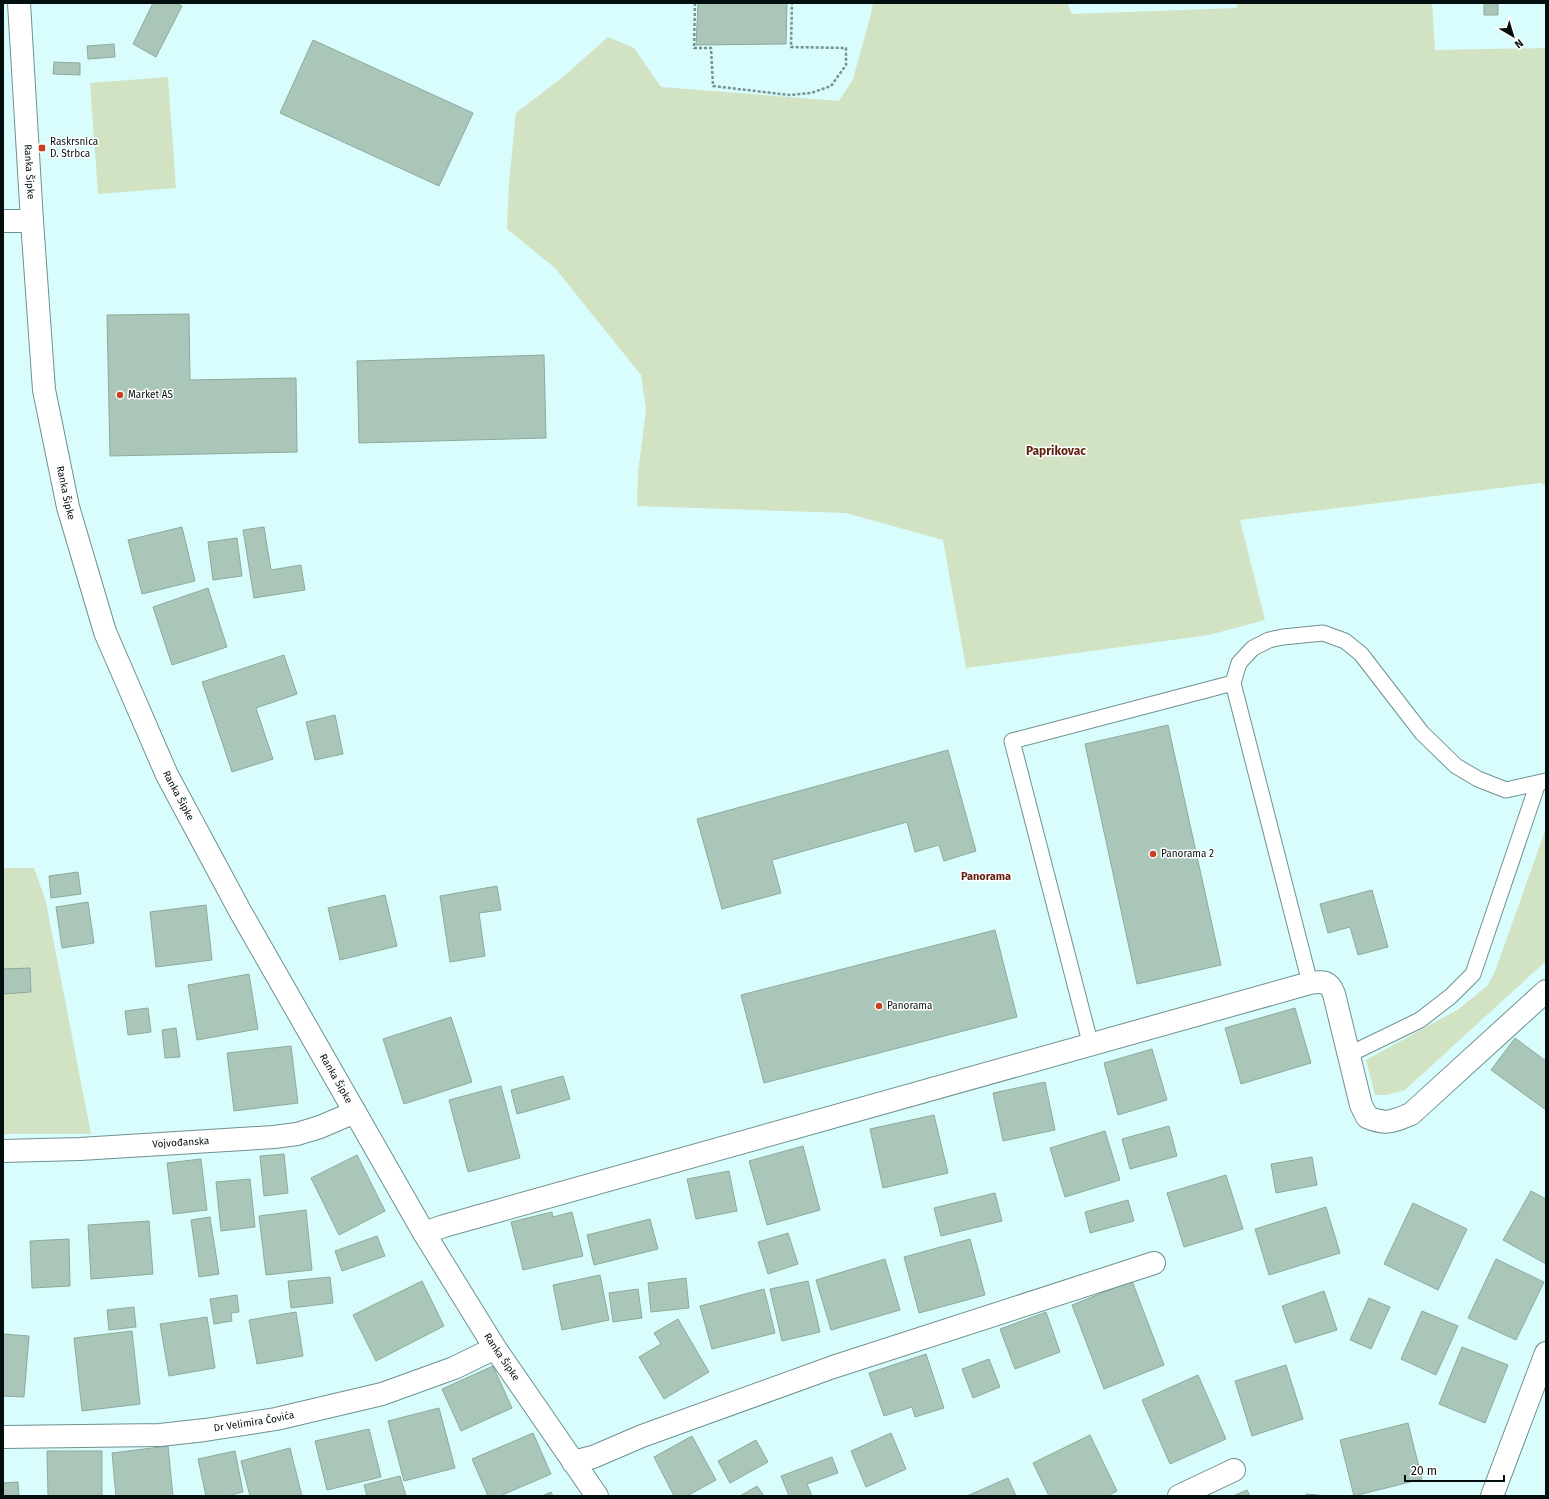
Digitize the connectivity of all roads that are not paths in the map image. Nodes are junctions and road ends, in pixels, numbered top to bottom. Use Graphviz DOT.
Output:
graph roads {
  1 [pos="19,3"];
  2 [pos="3,221"];
  3 [pos="32,221"];
  4 [pos="1233,683"];
  5 [pos="1542,782"];
  6 [pos="1310,983"];
  7 [pos="1546,991"];
  8 [pos="1091,1046"];
  9 [pos="1350,1054"];
  10 [pos="355,1112"];
  11 [pos="3,1151"];
  12 [pos="424,1233"];
  13 [pos="1154,1263"];
  14 [pos="495,1348"];
  15 [pos="1546,1353"];
  16 [pos="3,1436"];
  17 [pos="573,1462"];
  18 [pos="1234,1470"];
  19 [pos="597,1496"];
  20 [pos="1179,1496"];
  21 [pos="1492,1496"];
  1 -- 3 [label="street, Ranka Šipke"];
  2 -- 3 [label="street"];
  3 -- 10 [label="street, Ranka Šipke"];
  4 -- 5 [label="lane"];
  4 -- 6 [label="lane"];
  4 -- 8 [label="lane"];
  5 -- 9 [label="lane"];
  6 -- 8 [label="street"];
  6 -- 9 [label="street"];
  7 -- 9 [label="street"];
  8 -- 12 [label="street"];
  10 -- 11 [label="street, Vojvođanska"];
  10 -- 12 [label="street, Ranka Šipke"];
  12 -- 14 [label="street, Ranka Šipke"];
  13 -- 17 [label="street"];
  14 -- 16 [label="street, Dr Velimira Čovića"];
  14 -- 17 [label="street, Ranka Šipke"];
  15 -- 21 [label="street"];
  17 -- 19 [label="street, Ranka Šipke"];
  18 -- 20 [label="street"];
}
